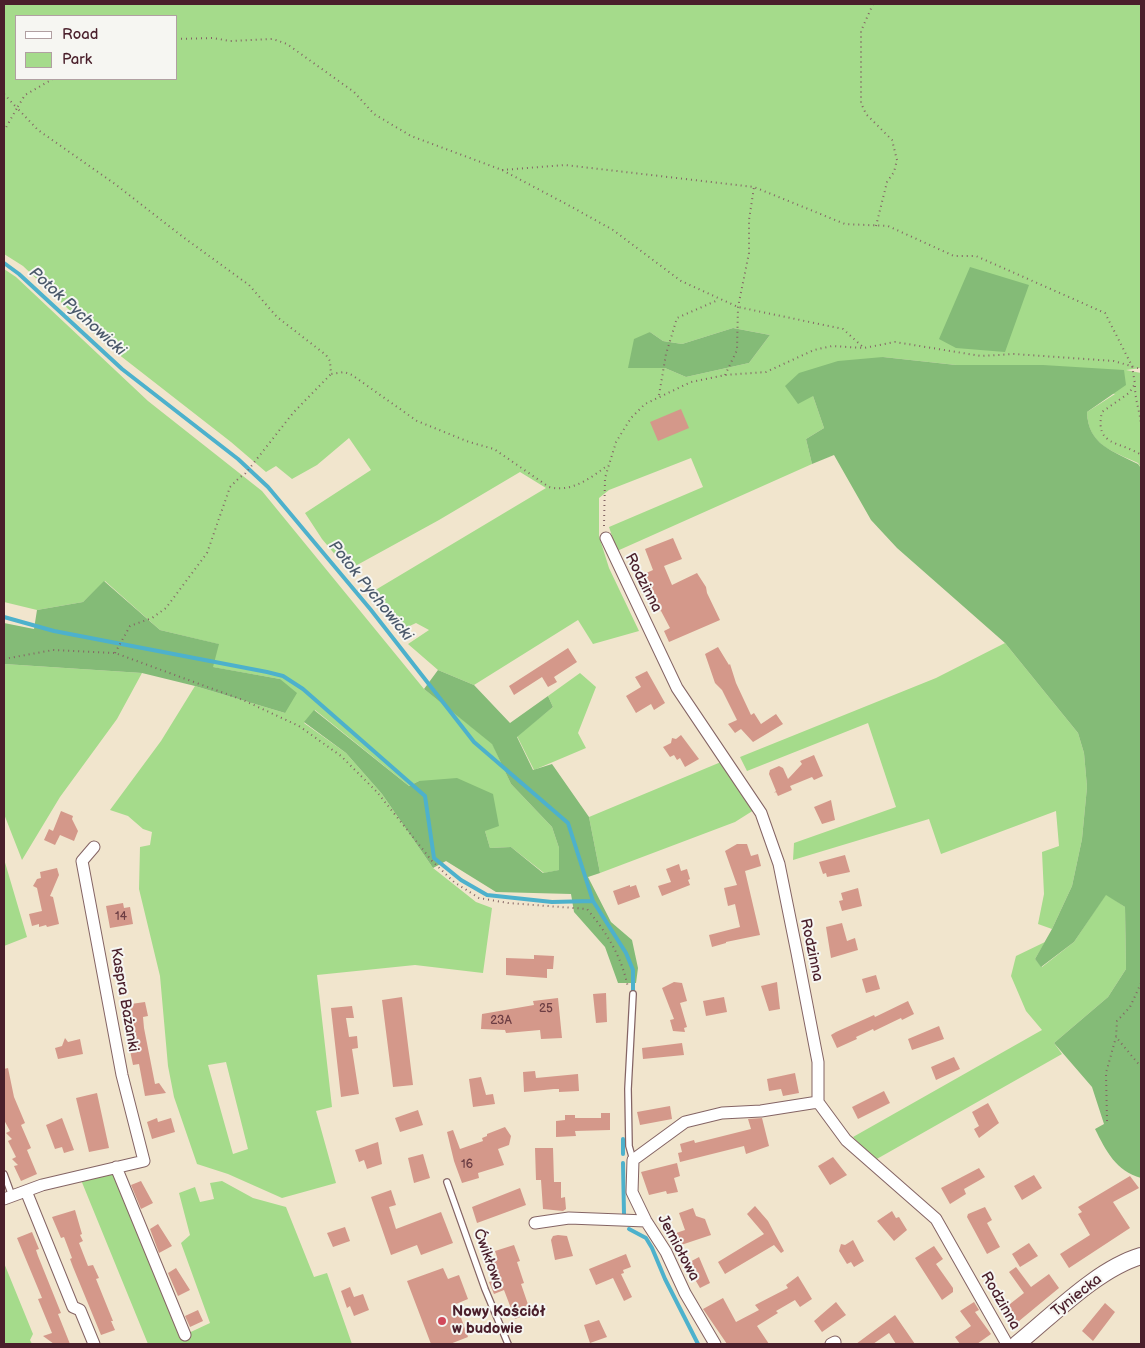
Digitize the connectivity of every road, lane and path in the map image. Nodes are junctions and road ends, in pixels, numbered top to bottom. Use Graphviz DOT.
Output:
graph roads {
  1 [pos="873,4"];
  2 [pos="178,39"];
  3 [pos="51,80"];
  4 [pos="4,94"];
  5 [pos="17,108"];
  6 [pos="4,131"];
  7 [pos="502,170"];
  8 [pos="754,187"];
  9 [pos="876,226"];
  10 [pos="718,300"];
  11 [pos="738,307"];
  12 [pos="864,348"];
  13 [pos="1132,366"];
  14 [pos="1141,369"];
  15 [pos="331,374"];
  16 [pos="725,375"];
  17 [pos="1135,384"];
  18 [pos="659,395"];
  19 [pos="1141,425"];
  20 [pos="1141,455"];
  21 [pos="608,465"];
  22 [pos="606,538"];
  23 [pos="115,653"];
  24 [pos="4,659"];
  25 [pos="94,847"];
  26 [pos="1141,983"];
  27 [pos="631,994"];
  28 [pos="1116,1037"];
  29 [pos="1141,1067"];
  30 [pos="818,1102"];
  31 [pos="1107,1121"];
  32 [pos="633,1160"];
  33 [pos="116,1167"];
  34 [pos="4,1174"];
  35 [pos="447,1182"];
  36 [pos="26,1191"];
  37 [pos="8,1198"];
  38 [pos="646,1221"];
  39 [pos="535,1223"];
  40 [pos="1141,1256"];
  41 [pos="185,1335"];
  42 [pos="94,1344"];
  43 [pos="508,1344"];
  44 [pos="715,1344"];
  45 [pos="1007,1344"];
  46 [pos="1017,1344"];
  1 -- 9 [label="path"];
  2 -- 7 [label="path"];
  3 -- 5 [label="path"];
  4 -- 5 [label="path"];
  5 -- 6 [label="path"];
  5 -- 15 [label="path"];
  7 -- 8 [label="path"];
  7 -- 10 [label="path"];
  8 -- 9 [label="path"];
  8 -- 11 [label="path"];
  9 -- 13 [label="path"];
  10 -- 11 [label="path"];
  10 -- 18 [label="path"];
  11 -- 12 [label="path"];
  11 -- 16 [label="path"];
  12 -- 13 [label="path"];
  12 -- 16 [label="path"];
  13 -- 14 [label="path"];
  13 -- 17 [label="path"];
  15 -- 21 [label="path"];
  15 -- 23 [label="path"];
  16 -- 18 [label="path"];
  17 -- 19 [label="path"];
  17 -- 20 [label="path"];
  18 -- 21 [label="path"];
  21 -- 22 [label="path"];
  22 -- 30 [label="street, Rodzinna"];
  23 -- 24 [label="path"];
  23 -- 27 [label="path"];
  25 -- 33 [label="street, Kaspra Bażanki"];
  26 -- 28 [label="path"];
  27 -- 32 [label="lane, Jemiołowa"];
  28 -- 29 [label="path"];
  28 -- 31 [label="path"];
  30 -- 32 [label="street"];
  30 -- 45 [label="street, Rodzinna"];
  32 -- 38 [label="street, Jemiołowa"];
  33 -- 36 [label="street"];
  33 -- 41 [label="street"];
  34 -- 37 [label="lane"];
  35 -- 43 [label="lane, Ćwikłowa"];
  36 -- 37 [label="street"];
  36 -- 42 [label="street"];
  38 -- 39 [label="street"];
  38 -- 44 [label="street, Jemiołowa"];
  40 -- 46 [label="street, Tyniecka"];
}
